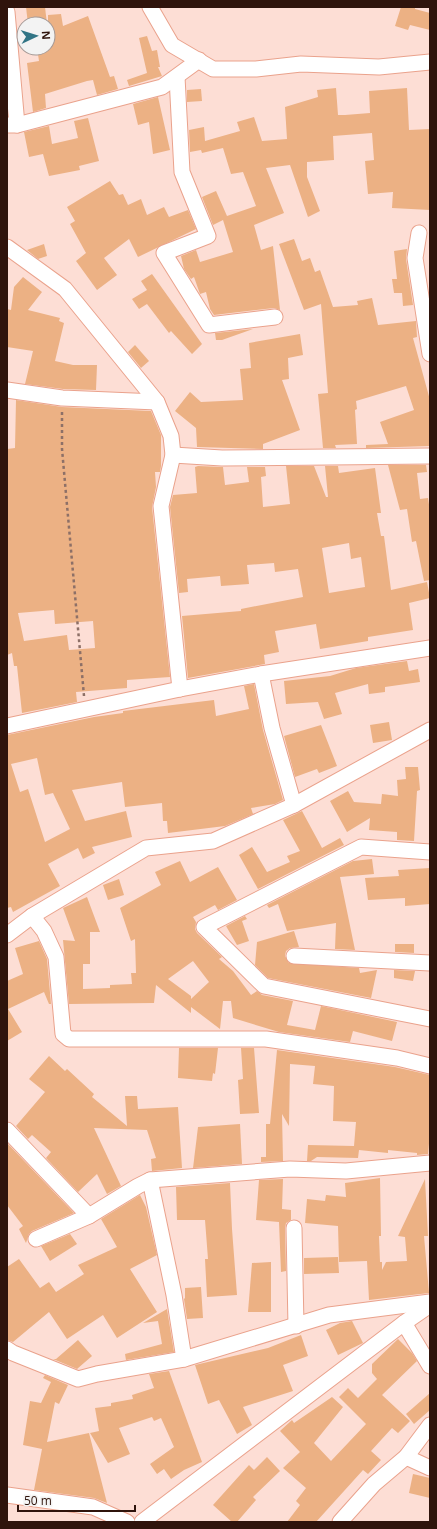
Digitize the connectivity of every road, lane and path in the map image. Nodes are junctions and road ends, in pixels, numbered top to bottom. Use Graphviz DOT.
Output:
graph roads {
  1 [pos="150,7"];
  2 [pos="7,12"];
  3 [pos="199,60"];
  4 [pos="430,62"];
  5 [pos="177,76"];
  6 [pos="12,125"];
  7 [pos="419,233"];
  8 [pos="7,247"];
  9 [pos="275,317"];
  10 [pos="430,354"];
  11 [pos="7,390"];
  12 [pos="62,398"];
  13 [pos="157,402"];
  14 [pos="173,455"];
  15 [pos="430,456"];
  16 [pos="430,648"];
  17 [pos="261,674"];
  18 [pos="180,689"];
  19 [pos="85,710"];
  20 [pos="7,726"];
  21 [pos="430,730"];
  22 [pos="294,804"];
  23 [pos="430,852"];
  24 [pos="32,916"];
  25 [pos="7,935"];
  26 [pos="294,956"];
  27 [pos="430,963"];
  28 [pos="430,1019"];
  29 [pos="430,1066"];
  30 [pos="7,1130"];
  31 [pos="430,1163"];
  32 [pos="430,1174"];
  33 [pos="150,1180"];
  34 [pos="89,1216"];
  35 [pos="294,1228"];
  36 [pos="36,1239"];
  37 [pos="430,1302"];
  38 [pos="430,1305"];
  39 [pos="404,1323"];
  40 [pos="296,1326"];
  41 [pos="7,1349"];
  42 [pos="184,1359"];
  43 [pos="430,1366"];
  44 [pos="430,1425"];
  45 [pos="406,1457"];
  46 [pos="430,1468"];
  47 [pos="7,1495"];
  48 [pos="127,1522"];
  49 [pos="142,1522"];
  50 [pos="340,1522"];
  1 -- 3 [label="street"];
  2 -- 6 [label="street"];
  3 -- 4 [label="street"];
  3 -- 5 [label="street"];
  5 -- 6 [label="street"];
  5 -- 9 [label="street"];
  7 -- 10 [label="street"];
  8 -- 13 [label="street"];
  11 -- 12 [label="street"];
  12 -- 13 [label="street"];
  12 -- 19 [label="path"];
  13 -- 14 [label="street"];
  14 -- 15 [label="street"];
  14 -- 18 [label="street"];
  16 -- 17 [label="street"];
  17 -- 18 [label="street"];
  17 -- 22 [label="street"];
  18 -- 19 [label="street"];
  19 -- 20 [label="street"];
  21 -- 22 [label="street"];
  22 -- 24 [label="street"];
  23 -- 28 [label="street"];
  24 -- 25 [label="street"];
  24 -- 29 [label="street"];
  26 -- 27 [label="street"];
  30 -- 34 [label="street"];
  31 -- 32 [label="street"];
  31 -- 33 [label="street"];
  33 -- 34 [label="street"];
  33 -- 42 [label="street"];
  34 -- 36 [label="street"];
  35 -- 40 [label="street"];
  37 -- 40 [label="street"];
  38 -- 39 [label="street"];
  39 -- 43 [label="street"];
  39 -- 49 [label="street"];
  40 -- 42 [label="street"];
  41 -- 42 [label="street"];
  44 -- 45 [label="street"];
  45 -- 46 [label="street"];
  45 -- 50 [label="street"];
  47 -- 48 [label="street"];
}
